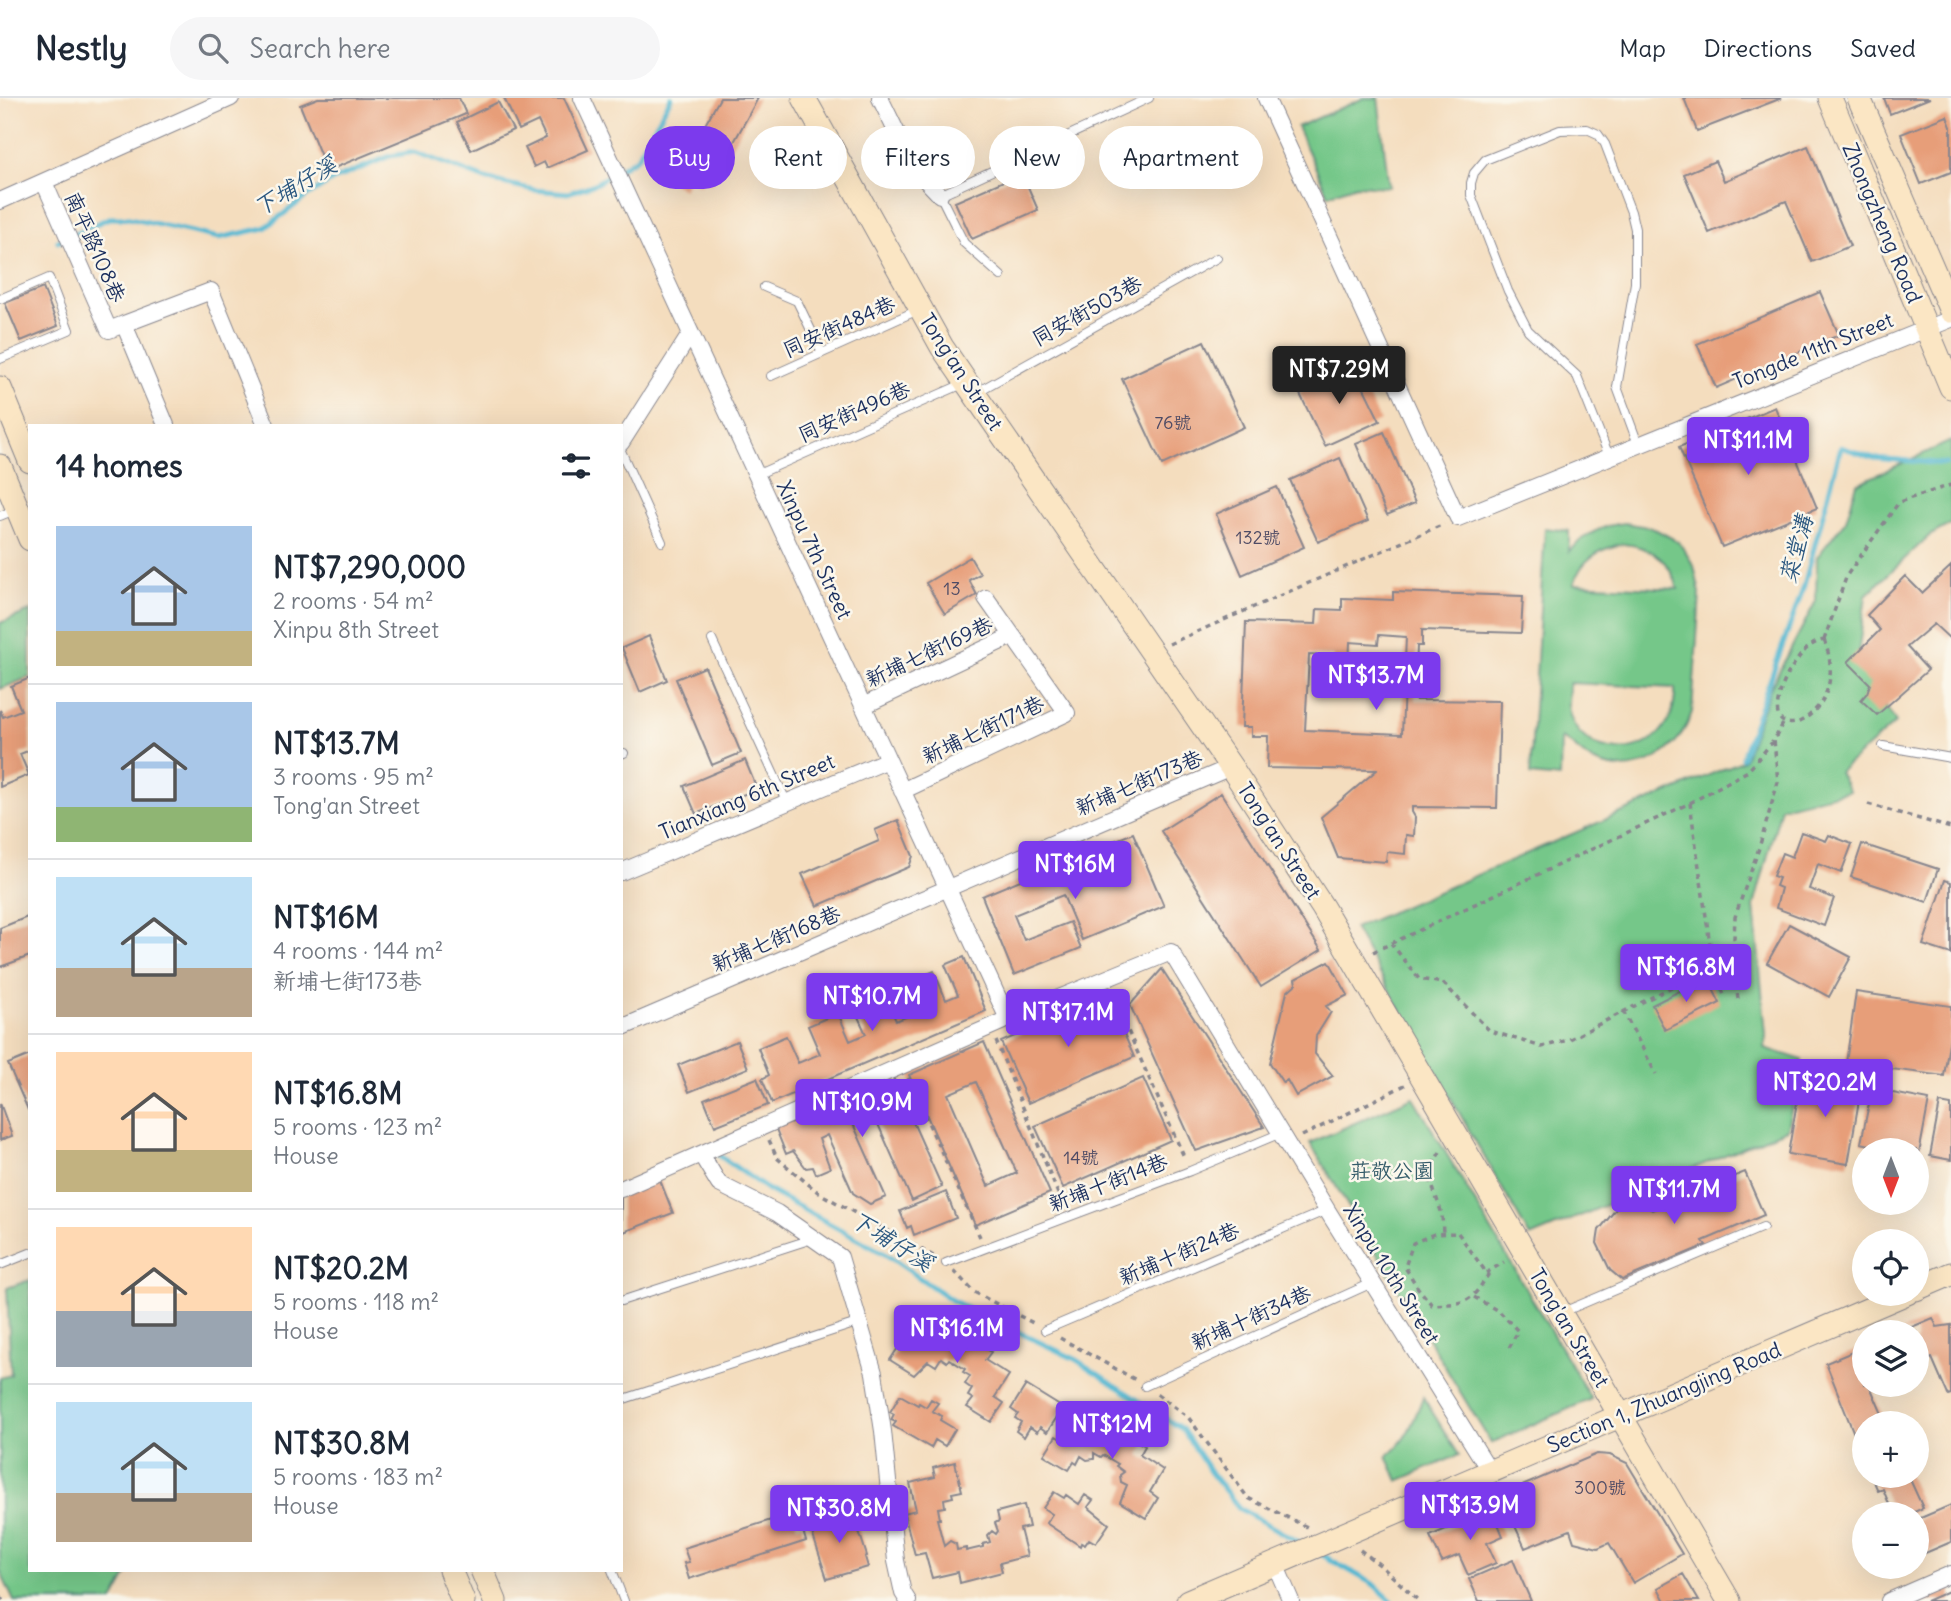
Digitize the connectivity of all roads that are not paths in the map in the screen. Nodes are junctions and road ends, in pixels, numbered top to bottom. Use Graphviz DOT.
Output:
graph roads {
  1 [pos="231,98"];
  2 [pos="582,98"];
  3 [pos="804,98"];
  4 [pos="880,98"];
  5 [pos="1149,98"];
  6 [pos="1266,98"];
  7 [pos="1830,98"];
  8 [pos="1859,98"];
  9 [pos="44,182"];
  10 [pos="940,195"];
  11 [pos="0,201"];
  12 [pos="1217,258"];
  13 [pos="1001,276"];
  14 [pos="764,287"];
  15 [pos="0,299"];
  16 [pos="921,309"];
  17 [pos="1951,311"];
  18 [pos="1951,319"];
  19 [pos="124,324"];
  20 [pos="1925,327"];
  21 [pos="691,333"];
  22 [pos="822,353"];
  23 [pos="0,359"];
  24 [pos="771,376"];
  25 [pos="1951,387"];
  26 [pos="0,388"];
  27 [pos="971,388"];
  28 [pos="166,424"];
  29 [pos="266,424"];
  30 [pos="623,440"];
  31 [pos="1638,444"];
  32 [pos="623,455"];
  33 [pos="28,456"];
  34 [pos="1609,456"];
  35 [pos="0,466"];
  36 [pos="756,475"];
  37 [pos="9,512"];
  38 [pos="28,536"];
  39 [pos="662,542"];
  40 [pos="986,598"];
  41 [pos="1012,636"];
  42 [pos="712,640"];
  43 [pos="863,706"];
  44 [pos="1882,746"];
  45 [pos="1951,758"];
  46 [pos="888,760"];
  47 [pos="1231,767"];
  48 [pos="902,791"];
  49 [pos="786,803"];
  50 [pos="623,871"];
  51 [pos="947,888"];
  52 [pos="1008,1019"];
  53 [pos="623,1027"];
  54 [pos="1284,1139"];
  55 [pos="704,1153"];
  56 [pos="623,1188"];
  57 [pos="1327,1210"];
  58 [pos="1763,1227"];
  59 [pos="815,1238"];
  60 [pos="28,1254"];
  61 [pos="946,1263"];
  62 [pos="0,1265"];
  63 [pos="1951,1274"];
  64 [pos="1372,1283"];
  65 [pos="1929,1283"];
  66 [pos="623,1300"];
  67 [pos="1877,1306"];
  68 [pos="1560,1313"];
  69 [pos="860,1322"];
  70 [pos="1045,1330"];
  71 [pos="1145,1385"];
  72 [pos="623,1398"];
  73 [pos="1622,1417"];
  74 [pos="1491,1473"];
  75 [pos="1282,1561"];
  76 [pos="451,1572"];
  77 [pos="483,1572"];
  78 [pos="613,1572"];
  79 [pos="1951,1574"];
  80 [pos="463,1601"];
  81 [pos="495,1601"];
  82 [pos="624,1601"];
  83 [pos="908,1601"];
  84 [pos="1188,1601"];
  85 [pos="1291,1601"];
  86 [pos="1729,1601"];
  87 [pos="1889,1601"];
  1 -- 9 [label="street"];
  2 -- 21 [label="street, Xinpu 7th Street"];
  3 -- 16 [label="street, Tong'an Street"];
  4 -- 10 [label="street"];
  5 -- 10 [label="lane"];
  6 -- 34 [label="street, Tongde 11th Street"];
  7 -- 20 [label="street, Zhongzheng Road"];
  8 -- 17 [label="street, Zhongzheng Road"];
  9 -- 11 [label="street"];
  9 -- 19 [label="street, 南平路108巷"];
  10 -- 13 [label="lane"];
  12 -- 27 [label="lane, 同安街503巷"];
  14 -- 22 [label="lane"];
  15 -- 23 [label="lane"];
  16 -- 22 [label="lane, 同安街484巷"];
  16 -- 27 [label="street, Tong'an Street"];
  18 -- 20 [label="street, Tongde 11th Street"];
  19 -- 28 [label="street, 南平路108巷"];
  19 -- 29 [label="street"];
  20 -- 25 [label="street, Zhongzheng Road"];
  20 -- 31 [label="street, Tongde 11th Street"];
  21 -- 30 [label="street"];
  21 -- 36 [label="street, Xinpu 7th Street"];
  22 -- 24 [label="lane, 同安街484巷"];
  26 -- 33 [label="street"];
  27 -- 36 [label="lane, 同安街496巷"];
  27 -- 47 [label="street, Tong'an Street"];
  31 -- 34 [label="street, Tongde 11th Street"];
  31 -- 34 [label="lane"];
  32 -- 39 [label="lane"];
  35 -- 37 [label="street"];
  36 -- 43 [label="street, Xinpu 7th Street"];
  37 -- 38 [label="street"];
  40 -- 41 [label="street, 新埔七街171巷"];
  41 -- 43 [label="street, 新埔七街169巷"];
  41 -- 48 [label="street, 新埔七街171巷"];
  42 -- 49 [label="lane"];
  43 -- 46 [label="street, Xinpu 7th Street"];
  44 -- 45 [label="lane"];
  46 -- 48 [label="street, Xinpu 7th Street"];
  46 -- 49 [label="street, Tianxiang 6th Street"];
  47 -- 51 [label="street, 新埔七街173巷"];
  47 -- 68 [label="street, Tong'an Street"];
  48 -- 51 [label="street, Xinpu 7th Street"];
  49 -- 50 [label="street, Tianxiang 6th Street"];
  51 -- 52 [label="street, Xinpu 7th Street"];
  51 -- 53 [label="street, 新埔七街168巷"];
  52 -- 54 [label="street, Xinpu 10th Street"];
  52 -- 55 [label="street"];
  54 -- 57 [label="street, Xinpu 10th Street"];
  54 -- 61 [label="lane, 新埔十街14巷"];
  55 -- 56 [label="street"];
  55 -- 59 [label="street"];
  57 -- 64 [label="street, Xinpu 10th Street"];
  57 -- 70 [label="lane, 新埔十街24巷"];
  58 -- 68 [label="lane"];
  59 -- 66 [label="lane"];
  59 -- 69 [label="street"];
  60 -- 62 [label="lane"];
  63 -- 65 [label="street"];
  64 -- 71 [label="lane, 新埔十街34巷"];
  64 -- 74 [label="street, Xinpu 10th Street"];
  67 -- 73 [label="street, Section 1, Zhuangjing Road"];
  68 -- 73 [label="street, Tong'an Street"];
  69 -- 72 [label="lane"];
  69 -- 83 [label="street"];
  73 -- 74 [label="street, Section 1, Zhuangjing Road"];
  73 -- 86 [label="street, Tong'an Street"];
  74 -- 75 [label="street, Section 1, Zhuangjing Road"];
  75 -- 84 [label="street, Section 1, Zhuangjing Road"];
  75 -- 85 [label="street"];
  76 -- 80 [label="street"];
  77 -- 81 [label="street"];
  78 -- 82 [label="lane"];
  79 -- 87 [label="street"];
}
